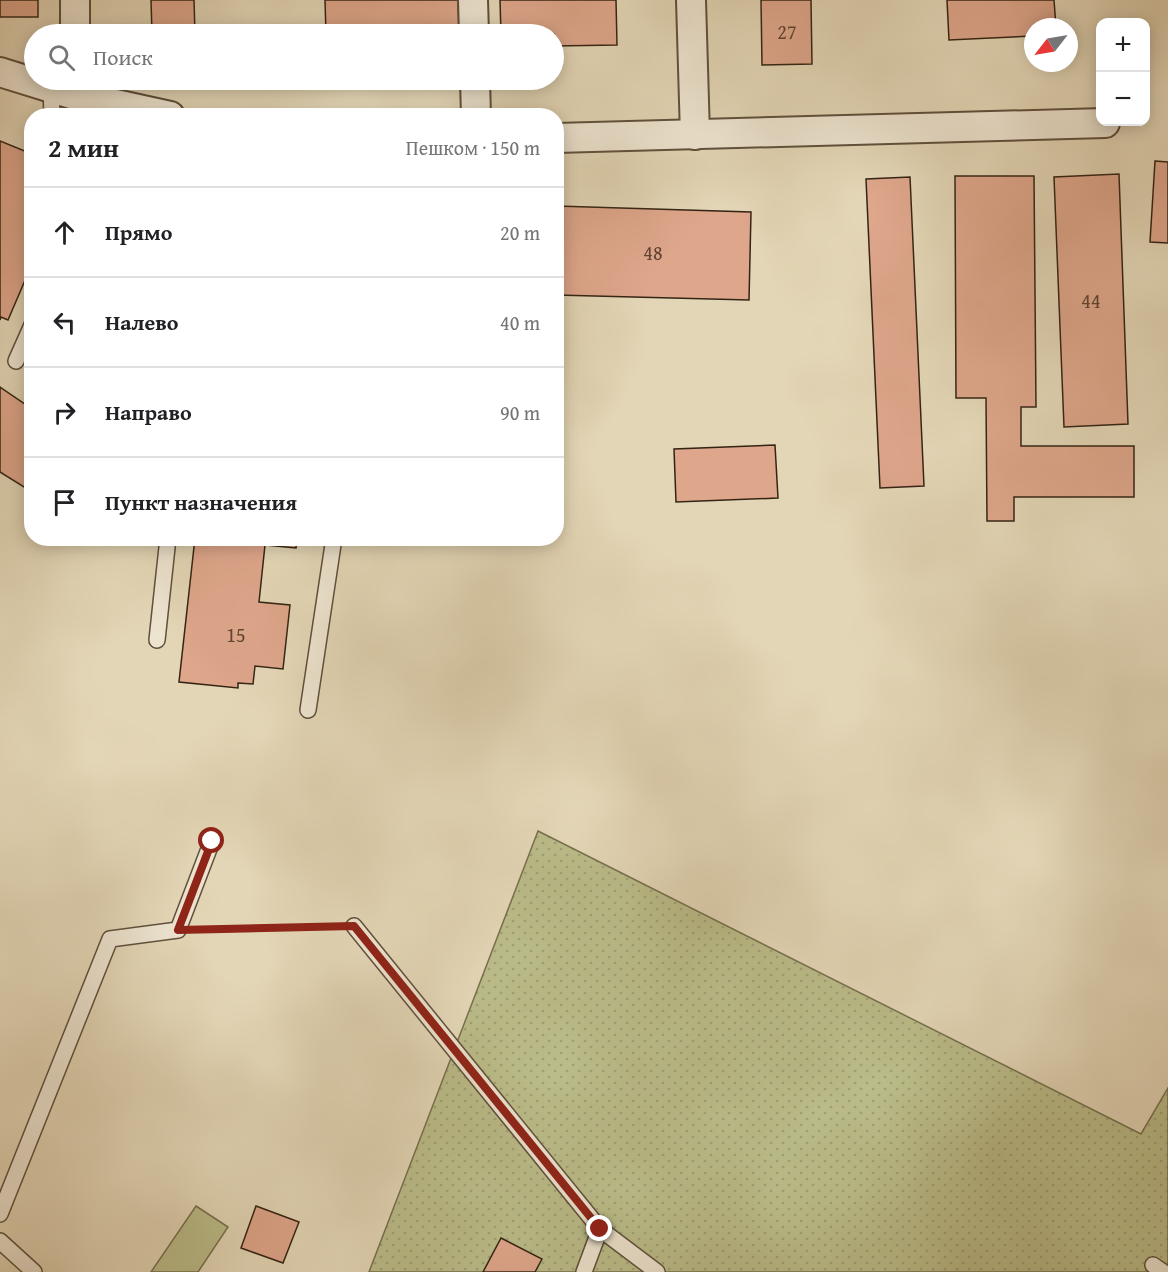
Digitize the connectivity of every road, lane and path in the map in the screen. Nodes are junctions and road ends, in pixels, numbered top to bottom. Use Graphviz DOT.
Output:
graph roads {
  1 [pos="75,0"];
  2 [pos="473,0"];
  3 [pos="691,0"];
  4 [pos="75,24"];
  5 [pos="474,24"];
  6 [pos="0,72"];
  7 [pos="24,77"];
  8 [pos="65,90"];
  9 [pos="77,90"];
  10 [pos="475,90"];
  11 [pos="56,108"];
  12 [pos="141,108"];
  13 [pos="476,108"];
  14 [pos="1096,123"];
  15 [pos="695,135"];
  16 [pos="564,138"];
  17 [pos="24,343"];
  18 [pos="16,361"];
  19 [pos="167,546"];
  20 [pos="333,546"];
  21 [pos="157,640"];
  22 [pos="308,710"];
  23 [pos="212,841"];
  24 [pos="354,926"];
  25 [pos="178,930"];
  26 [pos="0,1214"];
  27 [pos="600,1229"];
  28 [pos="0,1241"];
  29 [pos="34,1272"];
  30 [pos="584,1272"];
  31 [pos="657,1272"];
  1 -- 4 [label="street"];
  2 -- 5 [label="street"];
  3 -- 15 [label="street"];
  6 -- 7 [label="street"];
  8 -- 11 [label="lane"];
  9 -- 12 [label="street"];
  10 -- 13 [label="street"];
  14 -- 15 [label="street"];
  15 -- 16 [label="street"];
  17 -- 18 [label="lane"];
  19 -- 21 [label="lane"];
  20 -- 22 [label="lane"];
  23 -- 25 [label="lane"];
  24 -- 25 [label="path"];
  24 -- 27 [label="lane"];
  25 -- 26 [label="lane"];
  27 -- 30 [label="lane"];
  27 -- 31 [label="lane"];
  28 -- 29 [label="lane"];
}
